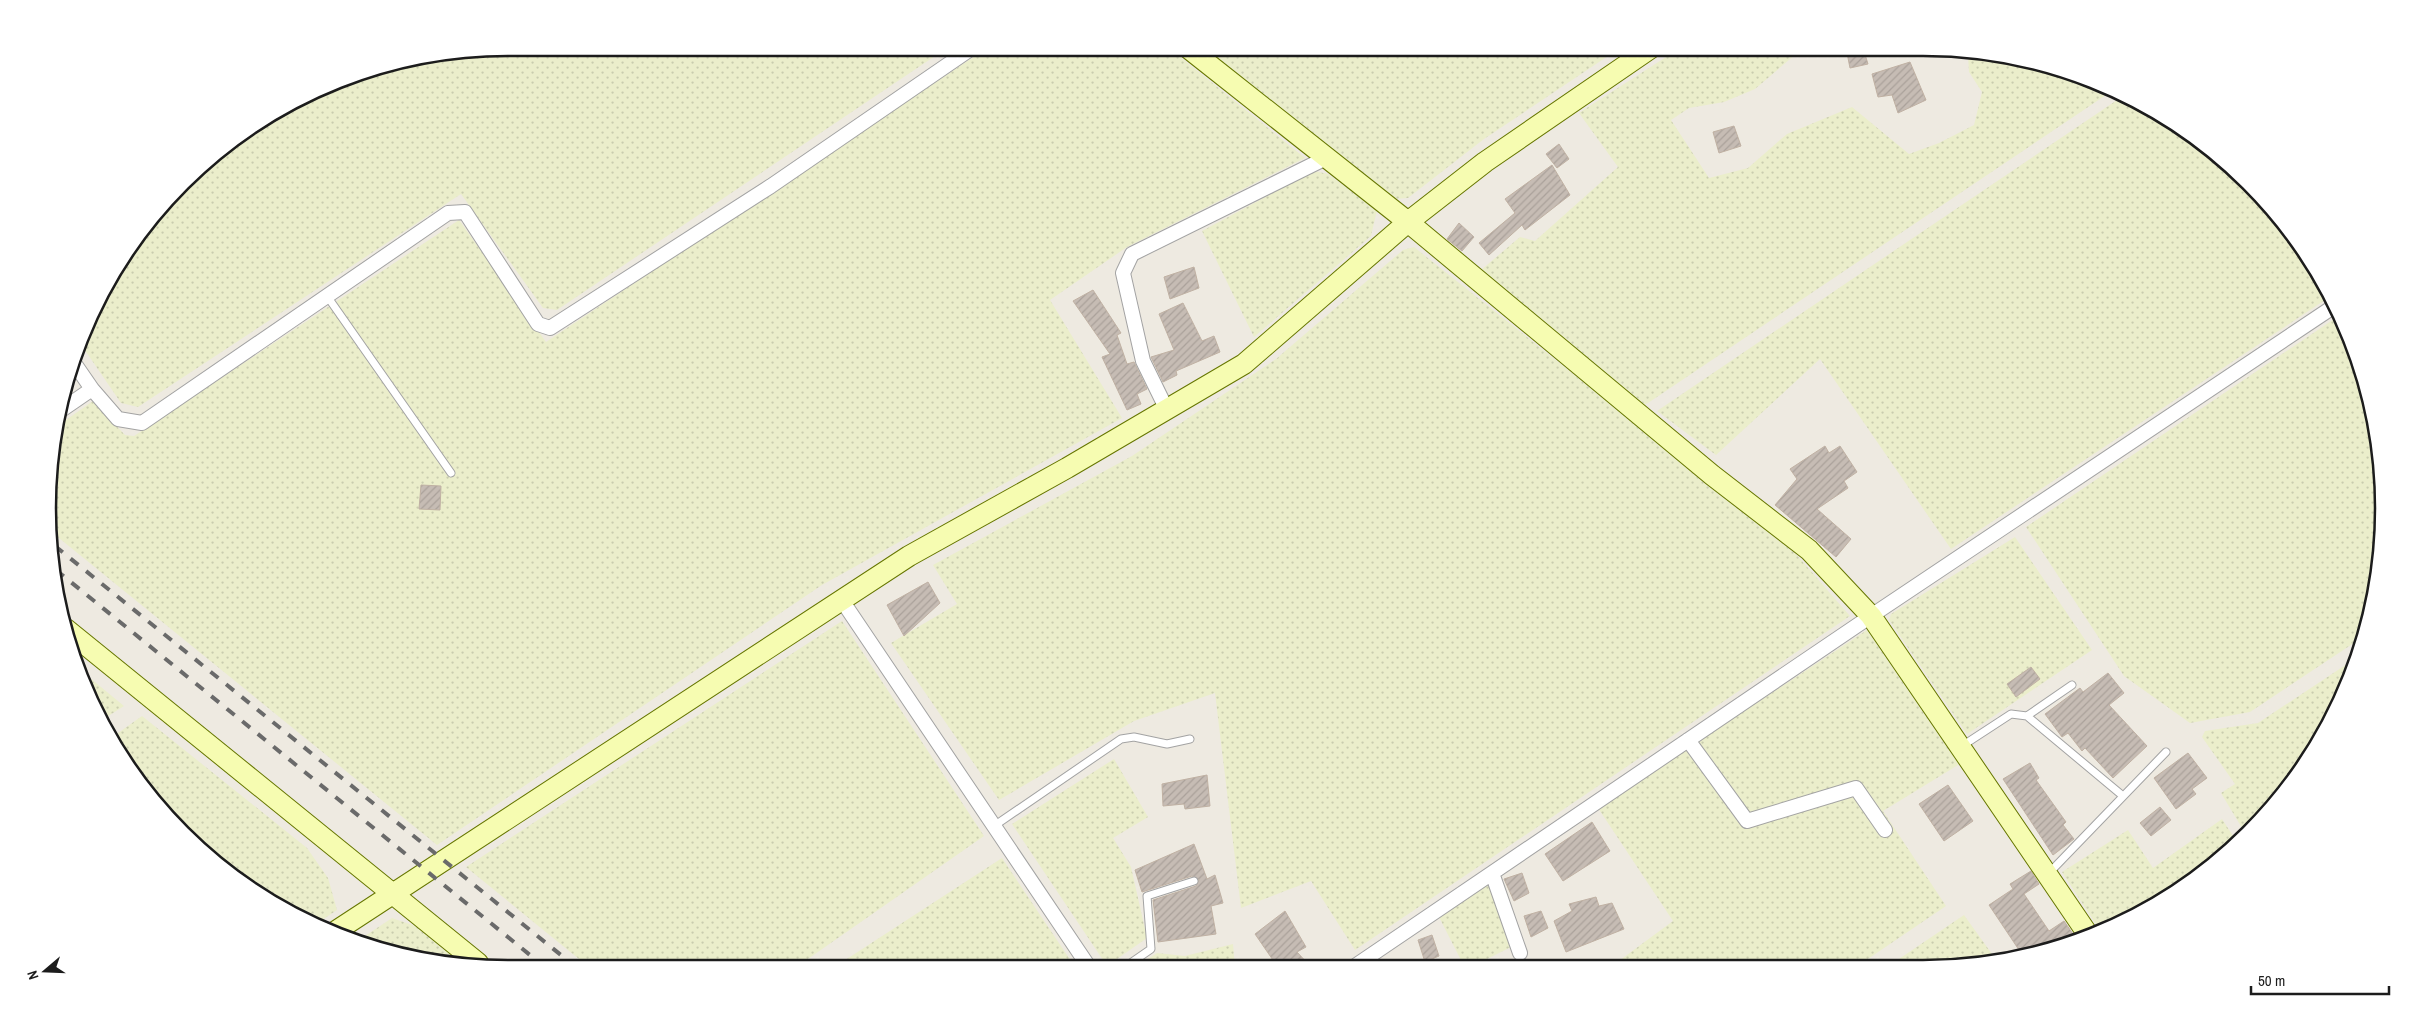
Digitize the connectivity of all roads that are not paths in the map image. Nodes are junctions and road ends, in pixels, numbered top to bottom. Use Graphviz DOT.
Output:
graph roads {
  1 [pos="960,56"];
  2 [pos="1198,56"];
  3 [pos="1639,56"];
  4 [pos="1326,158"];
  5 [pos="1408,222"];
  6 [pos="327,296"];
  7 [pos="2329,310"];
  8 [pos="78,369"];
  9 [pos="92,389"];
  10 [pos="69,405"];
  11 [pos="1167,410"];
  12 [pos="451,473"];
  13 [pos="841,599"];
  14 [pos="1871,616"];
  15 [pos="75,637"];
  16 [pos="2072,685"];
  17 [pos="2027,716"];
  18 [pos="1190,738"];
  19 [pos="1688,740"];
  20 [pos="1960,747"];
  21 [pos="2166,752"];
  22 [pos="2123,796"];
  23 [pos="994,826"];
  24 [pos="1885,830"];
  25 [pos="1492,874"];
  26 [pos="2047,875"];
  27 [pos="1194,882"];
  28 [pos="392,895"];
  29 [pos="341,928"];
  30 [pos="2085,929"];
  31 [pos="1520,953"];
  32 [pos="471,958"];
  33 [pos="1084,960"];
  34 [pos="1135,960"];
  35 [pos="1364,960"];
  1 -- 6 [label="street"];
  2 -- 4 [label="street"];
  3 -- 5 [label="street"];
  4 -- 5 [label="street"];
  4 -- 11 [label="street"];
  5 -- 11 [label="street"];
  5 -- 14 [label="street"];
  6 -- 9 [label="street"];
  6 -- 12 [label="lane"];
  7 -- 14 [label="street"];
  8 -- 9 [label="street"];
  9 -- 10 [label="street"];
  11 -- 13 [label="street"];
  13 -- 23 [label="street"];
  13 -- 28 [label="street"];
  14 -- 19 [label="street"];
  14 -- 20 [label="street"];
  15 -- 28 [label="street"];
  16 -- 17 [label="lane"];
  17 -- 20 [label="lane"];
  17 -- 22 [label="lane"];
  18 -- 23 [label="lane"];
  19 -- 24 [label="street"];
  19 -- 25 [label="street"];
  20 -- 26 [label="street"];
  21 -- 22 [label="lane"];
  22 -- 26 [label="lane"];
  23 -- 33 [label="street"];
  25 -- 31 [label="street"];
  25 -- 35 [label="street"];
  26 -- 30 [label="street"];
  27 -- 34 [label="lane"];
  28 -- 29 [label="street"];
  28 -- 32 [label="street"];
}
